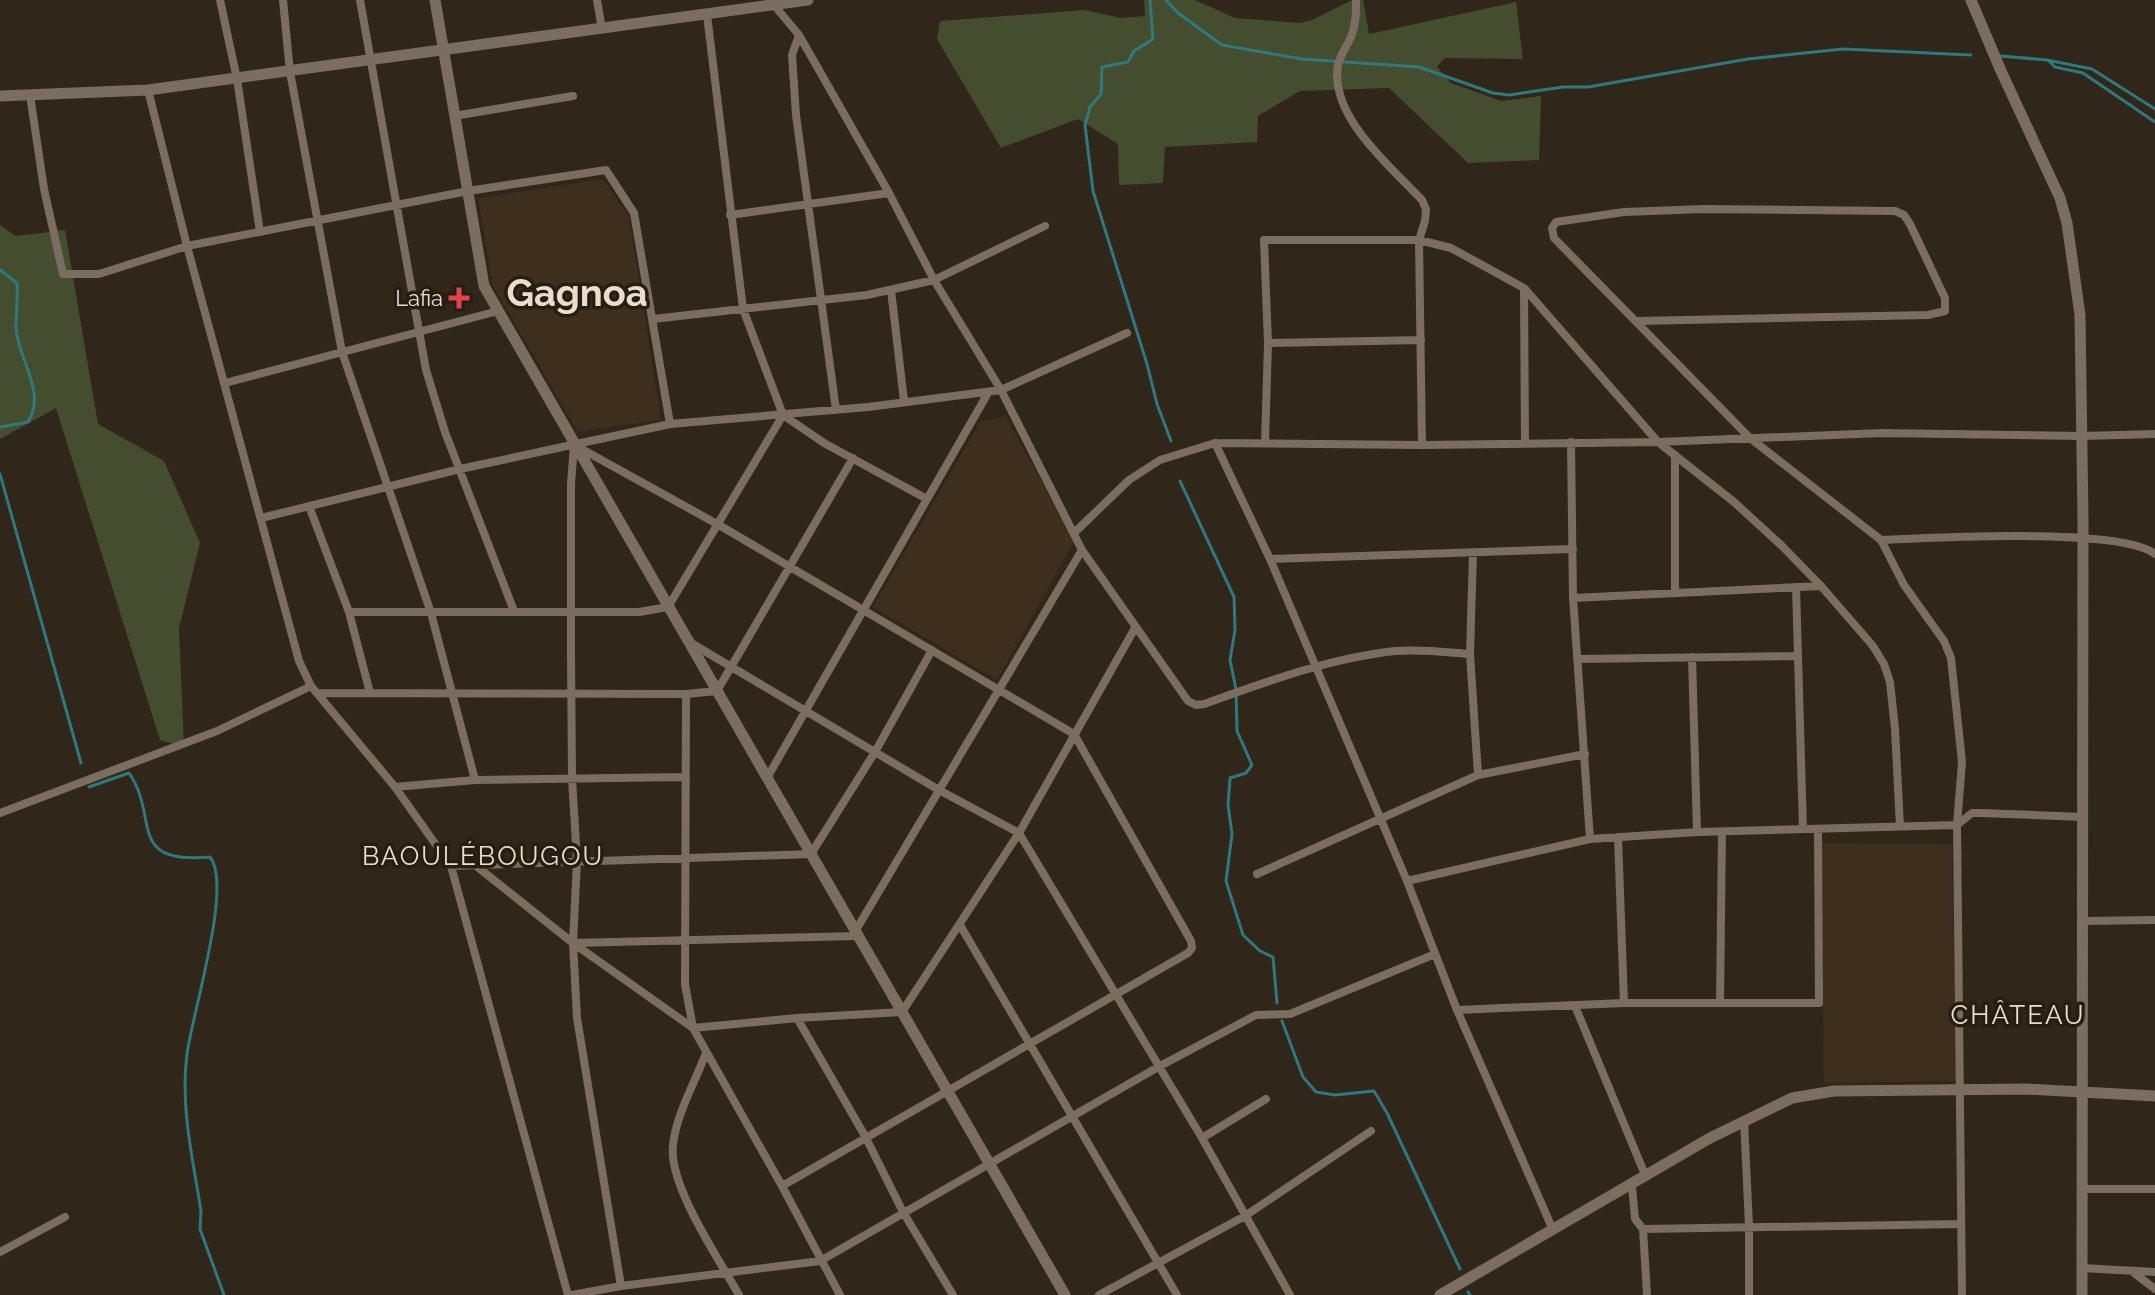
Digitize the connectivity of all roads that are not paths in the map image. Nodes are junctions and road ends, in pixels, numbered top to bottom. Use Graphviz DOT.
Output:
graph roads {
  1 [pos="220,0"];
  2 [pos="283,0"];
  3 [pos="360,0"];
  4 [pos="435,0"];
  5 [pos="597,0"];
  6 [pos="808,0"];
  7 [pos="1356,0"];
  8 [pos="1971,0"];
  9 [pos="772,2"];
  10 [pos="707,15"];
  11 [pos="602,29"];
  12 [pos="799,35"];
  13 [pos="444,52"];
  14 [pos="370,61"];
  15 [pos="290,72"];
  16 [pos="237,79"];
  17 [pos="148,90"];
  18 [pos="30,95"];
  19 [pos="0,96"];
  20 [pos="573,96"];
  21 [pos="454,116"];
  22 [pos="468,191"];
  23 [pos="889,193"];
  24 [pos="808,204"];
  25 [pos="397,205"];
  26 [pos="730,215"];
  27 [pos="317,221"];
  28 [pos="1045,226"];
  29 [pos="260,232"];
  30 [pos="1419,240"];
  31 [pos="187,246"];
  32 [pos="934,280"];
  33 [pos="1524,288"];
  34 [pos="891,290"];
  35 [pos="820,300"];
  36 [pos="743,309"];
  37 [pos="498,311"];
  38 [pos="653,319"];
  39 [pos="1637,321"];
  40 [pos="418,332"];
  41 [pos="1127,333"];
  42 [pos="1421,340"];
  43 [pos="1268,343"];
  44 [pos="342,352"];
  45 [pos="225,383"];
  46 [pos="1001,390"];
  47 [pos="988,393"];
  48 [pos="904,401"];
  49 [pos="836,410"];
  50 [pos="783,415"];
  51 [pos="670,424"];
  52 [pos="2155,434"];
  53 [pos="2082,436"];
  54 [pos="1750,438"];
  55 [pos="1571,442"];
  56 [pos="1658,442"];
  57 [pos="1215,443"];
  58 [pos="1265,443"];
  59 [pos="1525,444"];
  60 [pos="574,445"];
  61 [pos="1422,445"];
  62 [pos="1675,455"];
  63 [pos="853,458"];
  64 [pos="460,469"];
  65 [pos="388,487"];
  66 [pos="927,499"];
  67 [pos="309,506"];
  68 [pos="261,518"];
  69 [pos="719,525"];
  70 [pos="1074,533"];
  71 [pos="2083,537"];
  72 [pos="1881,540"];
  73 [pos="1573,549"];
  74 [pos="1082,550"];
  75 [pos="1473,553"];
  76 [pos="2155,554"];
  77 [pos="1270,559"];
  78 [pos="789,566"];
  79 [pos="1821,586"];
  80 [pos="1796,587"];
  81 [pos="1675,592"];
  82 [pos="1573,598"];
  83 [pos="668,607"];
  84 [pos="863,610"];
  85 [pos="514,611"];
  86 [pos="571,611"];
  87 [pos="349,612"];
  88 [pos="431,613"];
  89 [pos="1135,628"];
  90 [pos="688,641"];
  91 [pos="932,650"];
  92 [pos="1470,654"];
  93 [pos="1798,656"];
  94 [pos="1692,657"];
  95 [pos="1578,659"];
  96 [pos="732,667"];
  97 [pos="1314,667"];
  98 [pos="314,689"];
  99 [pos="999,690"];
  100 [pos="717,691"];
  101 [pos="571,692"];
  102 [pos="370,693"];
  103 [pos="451,693"];
  104 [pos="686,694"];
  105 [pos="805,710"];
  106 [pos="1074,734"];
  107 [pos="875,752"];
  108 [pos="1585,754"];
  109 [pos="1478,775"];
  110 [pos="685,777"];
  111 [pos="572,778"];
  112 [pos="767,778"];
  113 [pos="475,780"];
  114 [pos="395,787"];
  115 [pos="939,790"];
  116 [pos="0,813"];
  117 [pos="2083,817"];
  118 [pos="1379,820"];
  119 [pos="1957,825"];
  120 [pos="1900,826"];
  121 [pos="1803,829"];
  122 [pos="1818,830"];
  123 [pos="1697,832"];
  124 [pos="1722,832"];
  125 [pos="1019,833"];
  126 [pos="1618,837"];
  127 [pos="1590,839"];
  128 [pos="811,854"];
  129 [pos="685,857"];
  130 [pos="577,861"];
  131 [pos="475,865"];
  132 [pos="451,866"];
  133 [pos="1257,874"];
  134 [pos="1407,881"];
  135 [pos="2155,920"];
  136 [pos="2083,921"];
  137 [pos="960,925"];
  138 [pos="857,933"];
  139 [pos="685,939"];
  140 [pos="573,943"];
  141 [pos="1435,954"];
  142 [pos="1118,994"];
  143 [pos="1624,1003"];
  144 [pos="1720,1003"];
  145 [pos="1575,1006"];
  146 [pos="1457,1010"];
  147 [pos="902,1012"];
  148 [pos="797,1018"];
  149 [pos="693,1028"];
  150 [pos="1029,1044"];
  151 [pos="706,1053"];
  152 [pos="1160,1066"];
  153 [pos="1959,1090"];
  154 [pos="948,1091"];
  155 [pos="2083,1091"];
  156 [pos="2155,1096"];
  157 [pos="1266,1099"];
  158 [pos="1072,1116"];
  159 [pos="1744,1120"];
  160 [pos="1371,1131"];
  161 [pos="865,1136"];
  162 [pos="1202,1138"];
  163 [pos="990,1164"];
  164 [pos="1646,1177"];
  165 [pos="782,1186"];
  166 [pos="1632,1186"];
  167 [pos="2083,1189"];
  168 [pos="2155,1189"];
  169 [pos="903,1212"];
  170 [pos="1245,1216"];
  171 [pos="65,1217"];
  172 [pos="1961,1224"];
  173 [pos="1749,1226"];
  174 [pos="1643,1229"];
  175 [pos="1553,1230"];
  176 [pos="0,1252"];
  177 [pos="820,1261"];
  178 [pos="1159,1265"];
  179 [pos="2082,1268"];
  180 [pos="2132,1272"];
  181 [pos="2155,1272"];
  182 [pos="727,1273"];
  183 [pos="621,1286"];
  184 [pos="2155,1289"];
  185 [pos="570,1295"];
  186 [pos="739,1295"];
  187 [pos="840,1295"];
  188 [pos="953,1295"];
  189 [pos="1065,1295"];
  190 [pos="1099,1295"];
  191 [pos="1177,1295"];
  192 [pos="1290,1295"];
  193 [pos="1440,1295"];
  194 [pos="1647,1295"];
  195 [pos="1749,1295"];
  196 [pos="1962,1295"];
  197 [pos="2082,1295"];
  1 -- 16 [label="street"];
  2 -- 15 [label="street"];
  3 -- 14 [label="street"];
  4 -- 13 [label="street"];
  5 -- 11 [label="street"];
  6 -- 9 [label="street"];
  7 -- 30 [label="street"];
  8 -- 53 [label="street"];
  9 -- 10 [label="street"];
  9 -- 12 [label="street"];
  10 -- 11 [label="street"];
  10 -- 26 [label="street"];
  11 -- 13 [label="street"];
  12 -- 23 [label="street"];
  12 -- 24 [label="street"];
  13 -- 14 [label="street"];
  13 -- 21 [label="street"];
  14 -- 15 [label="street"];
  14 -- 25 [label="street"];
  15 -- 16 [label="street"];
  15 -- 27 [label="street"];
  16 -- 17 [label="street"];
  16 -- 29 [label="street"];
  17 -- 18 [label="street"];
  17 -- 31 [label="street"];
  18 -- 19 [label="street"];
  18 -- 31 [label="street"];
  20 -- 21 [label="street"];
  21 -- 22 [label="street"];
  22 -- 25 [label="street"];
  22 -- 37 [label="street"];
  22 -- 38 [label="street"];
  23 -- 24 [label="street"];
  23 -- 32 [label="street"];
  24 -- 26 [label="street"];
  24 -- 35 [label="street"];
  25 -- 27 [label="street"];
  25 -- 40 [label="street"];
  26 -- 36 [label="street"];
  27 -- 29 [label="street"];
  27 -- 44 [label="street"];
  28 -- 32 [label="street"];
  29 -- 31 [label="street"];
  30 -- 33 [label="street"];
  30 -- 42 [label="street"];
  30 -- 43 [label="street"];
  31 -- 45 [label="street"];
  32 -- 34 [label="street"];
  32 -- 46 [label="street"];
  33 -- 56 [label="street"];
  33 -- 59 [label="street"];
  34 -- 35 [label="street"];
  34 -- 48 [label="street"];
  35 -- 36 [label="street"];
  35 -- 49 [label="street"];
  36 -- 38 [label="street"];
  36 -- 50 [label="street"];
  37 -- 40 [label="street"];
  37 -- 60 [label="street"];
  38 -- 51 [label="street"];
  39 -- 39 [label="street"];
  39 -- 54 [label="street"];
  40 -- 44 [label="street"];
  40 -- 64 [label="street"];
  41 -- 46 [label="street"];
  42 -- 43 [label="street"];
  42 -- 61 [label="street"];
  43 -- 58 [label="street"];
  44 -- 45 [label="street"];
  44 -- 65 [label="street"];
  45 -- 68 [label="street"];
  46 -- 47 [label="street"];
  46 -- 70 [label="street"];
  47 -- 48 [label="street"];
  47 -- 66 [label="street"];
  48 -- 49 [label="street"];
  49 -- 50 [label="street"];
  50 -- 51 [label="street"];
  50 -- 63 [label="street"];
  50 -- 69 [label="street"];
  51 -- 60 [label="street"];
  52 -- 53 [label="street"];
  53 -- 54 [label="street"];
  53 -- 71 [label="street"];
  54 -- 56 [label="street"];
  54 -- 72 [label="street"];
  55 -- 56 [label="street"];
  55 -- 59 [label="street"];
  55 -- 73 [label="street"];
  56 -- 62 [label="street"];
  57 -- 58 [label="street"];
  57 -- 70 [label="street"];
  57 -- 77 [label="street"];
  58 -- 61 [label="street"];
  59 -- 61 [label="street"];
  60 -- 64 [label="street"];
  60 -- 69 [label="street"];
  60 -- 83 [label="street"];
  60 -- 86 [label="street"];
  62 -- 79 [label="street"];
  62 -- 81 [label="street"];
  63 -- 66 [label="street"];
  63 -- 78 [label="street"];
  64 -- 65 [label="street"];
  64 -- 85 [label="street"];
  65 -- 67 [label="street"];
  65 -- 88 [label="street"];
  66 -- 84 [label="street"];
  67 -- 68 [label="street"];
  67 -- 87 [label="street"];
  68 -- 98 [label="street"];
  69 -- 78 [label="street"];
  69 -- 83 [label="street"];
  70 -- 74 [label="street"];
  71 -- 72 [label="street"];
  71 -- 76 [label="street"];
  71 -- 117 [label="street"];
  72 -- 119 [label="street"];
  73 -- 75 [label="street"];
  73 -- 82 [label="street"];
  74 -- 89 [label="street"];
  74 -- 99 [label="street"];
  75 -- 77 [label="street"];
  75 -- 92 [label="street"];
  77 -- 97 [label="street"];
  78 -- 84 [label="street"];
  78 -- 96 [label="street"];
  79 -- 80 [label="street"];
  79 -- 120 [label="street"];
  80 -- 81 [label="street"];
  80 -- 93 [label="street"];
  81 -- 82 [label="street"];
  82 -- 95 [label="street"];
  83 -- 86 [label="street"];
  83 -- 90 [label="street"];
  84 -- 91 [label="street"];
  84 -- 105 [label="street"];
  85 -- 86 [label="street"];
  85 -- 88 [label="street"];
  86 -- 101 [label="street"];
  87 -- 88 [label="street"];
  87 -- 102 [label="street"];
  88 -- 103 [label="street"];
  89 -- 97 [label="street"];
  89 -- 106 [label="street"];
  90 -- 96 [label="street"];
  90 -- 100 [label="street"];
  91 -- 99 [label="street"];
  91 -- 107 [label="street"];
  92 -- 97 [label="street"];
  92 -- 109 [label="street"];
  93 -- 94 [label="street"];
  93 -- 121 [label="street"];
  94 -- 95 [label="street"];
  94 -- 123 [label="street"];
  95 -- 108 [label="street"];
  96 -- 100 [label="street"];
  96 -- 105 [label="street"];
  97 -- 118 [label="street"];
  98 -- 102 [label="street"];
  98 -- 114 [label="street"];
  98 -- 116 [label="street"];
  99 -- 106 [label="street"];
  99 -- 115 [label="street"];
  100 -- 104 [label="street"];
  100 -- 112 [label="street"];
  101 -- 103 [label="street"];
  101 -- 104 [label="street"];
  101 -- 111 [label="street"];
  102 -- 103 [label="street"];
  103 -- 113 [label="street"];
  104 -- 110 [label="street"];
  105 -- 107 [label="street"];
  105 -- 112 [label="street"];
  106 -- 125 [label="street"];
  106 -- 142 [label="street"];
  107 -- 115 [label="street"];
  107 -- 128 [label="street"];
  108 -- 109 [label="street"];
  108 -- 127 [label="street"];
  109 -- 118 [label="street"];
  110 -- 111 [label="street"];
  110 -- 129 [label="street"];
  111 -- 113 [label="street"];
  111 -- 130 [label="street"];
  112 -- 128 [label="street"];
  113 -- 114 [label="street"];
  114 -- 132 [label="street"];
  115 -- 125 [label="street"];
  115 -- 138 [label="street"];
  117 -- 119 [label="street"];
  117 -- 136 [label="street"];
  118 -- 133 [label="street"];
  118 -- 134 [label="street"];
  119 -- 120 [label="street"];
  119 -- 153 [label="street"];
  120 -- 122 [label="street"];
  121 -- 122 [label="street"];
  121 -- 124 [label="street"];
  122 -- 144 [label="street"];
  123 -- 124 [label="street"];
  123 -- 126 [label="street"];
  124 -- 144 [label="street"];
  125 -- 137 [label="street"];
  125 -- 142 [label="street"];
  126 -- 127 [label="street"];
  126 -- 143 [label="street"];
  127 -- 134 [label="street"];
  128 -- 129 [label="street"];
  128 -- 138 [label="street"];
  129 -- 130 [label="street"];
  129 -- 139 [label="street"];
  130 -- 131 [label="street"];
  130 -- 140 [label="street"];
  131 -- 132 [label="street"];
  131 -- 140 [label="street"];
  132 -- 185 [label="street"];
  134 -- 141 [label="street"];
  135 -- 136 [label="street"];
  136 -- 155 [label="street"];
  137 -- 147 [label="street"];
  137 -- 150 [label="street"];
  138 -- 139 [label="street"];
  138 -- 147 [label="street"];
  139 -- 140 [label="street"];
  139 -- 149 [label="street"];
  140 -- 149 [label="street"];
  140 -- 183 [label="street"];
  141 -- 146 [label="street"];
  141 -- 152 [label="street"];
  142 -- 150 [label="street"];
  142 -- 152 [label="street"];
  143 -- 144 [label="street"];
  143 -- 145 [label="street"];
  145 -- 146 [label="street"];
  145 -- 164 [label="street"];
  146 -- 175 [label="street"];
  147 -- 148 [label="street"];
  147 -- 154 [label="street"];
  148 -- 149 [label="street"];
  148 -- 161 [label="street"];
  149 -- 151 [label="street"];
  150 -- 154 [label="street"];
  150 -- 158 [label="street"];
  151 -- 165 [label="street"];
  151 -- 182 [label="street"];
  152 -- 158 [label="street"];
  152 -- 162 [label="street"];
  153 -- 155 [label="street"];
  153 -- 159 [label="street"];
  153 -- 172 [label="street"];
  154 -- 161 [label="street"];
  154 -- 163 [label="street"];
  155 -- 156 [label="street"];
  155 -- 167 [label="street"];
  157 -- 162 [label="street"];
  158 -- 163 [label="street"];
  158 -- 178 [label="street"];
  159 -- 164 [label="street"];
  159 -- 173 [label="street"];
  160 -- 170 [label="street"];
  161 -- 165 [label="street"];
  161 -- 169 [label="street"];
  162 -- 170 [label="street"];
  163 -- 169 [label="street"];
  163 -- 189 [label="street"];
  164 -- 166 [label="street"];
  165 -- 177 [label="street"];
  166 -- 174 [label="street"];
  166 -- 175 [label="street"];
  167 -- 168 [label="street"];
  167 -- 179 [label="street"];
  169 -- 177 [label="street"];
  169 -- 188 [label="street"];
  170 -- 178 [label="street"];
  170 -- 192 [label="street"];
  171 -- 176 [label="street"];
  172 -- 173 [label="street"];
  172 -- 196 [label="street"];
  173 -- 174 [label="street"];
  173 -- 195 [label="street"];
  174 -- 194 [label="street"];
  175 -- 193 [label="street"];
  177 -- 182 [label="street"];
  177 -- 187 [label="street"];
  178 -- 190 [label="street"];
  178 -- 191 [label="street"];
  179 -- 180 [label="street"];
  179 -- 197 [label="street"];
  180 -- 181 [label="street"];
  180 -- 184 [label="street"];
  182 -- 183 [label="street"];
  182 -- 186 [label="street"];
  183 -- 185 [label="street"];
}
